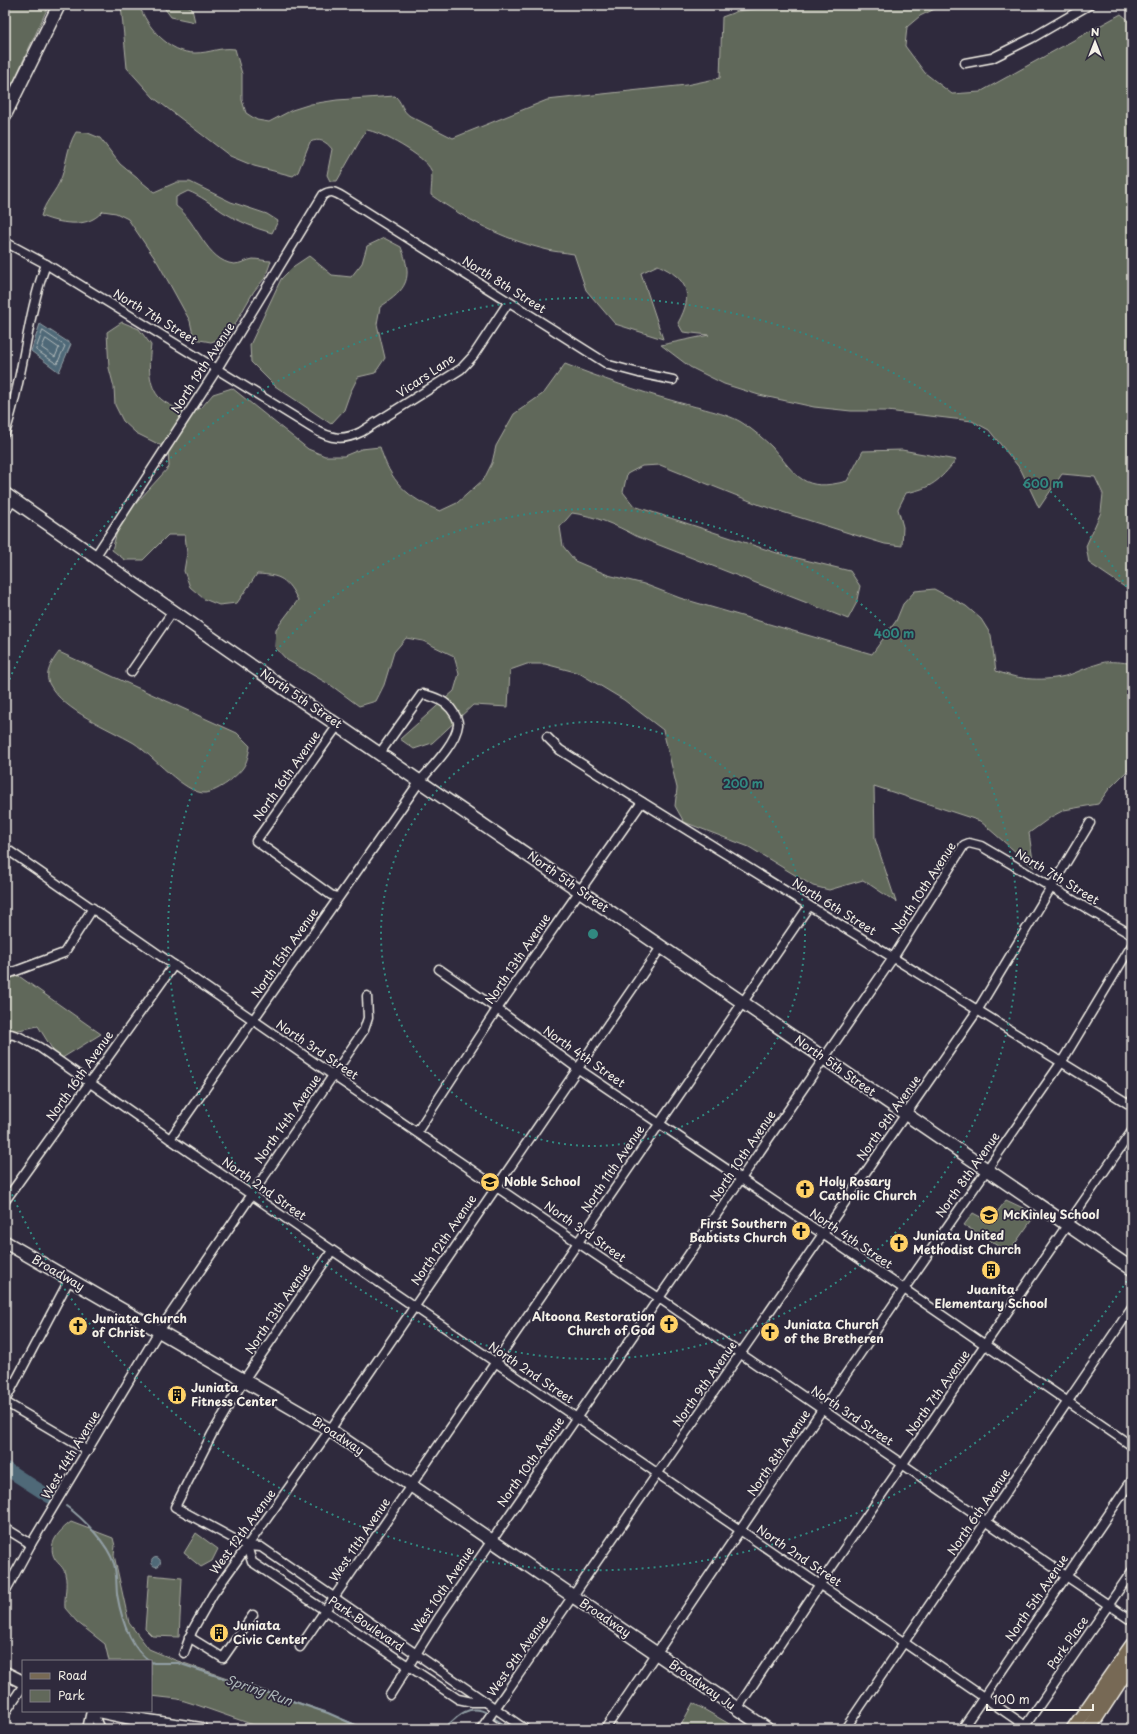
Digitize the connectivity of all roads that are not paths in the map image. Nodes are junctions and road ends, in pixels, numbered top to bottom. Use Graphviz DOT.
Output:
graph roads {
  1 [pos="59,5"];
  2 [pos="1089,5"];
  3 [pos="965,63"];
  4 [pos="5,115"];
  5 [pos="329,191"];
  6 [pos="5,242"];
  7 [pos="46,264"];
  8 [pos="508,303"];
  9 [pos="217,369"];
  10 [pos="674,380"];
  11 [pos="5,433"];
  12 [pos="333,438"];
  13 [pos="9,497"];
  14 [pos="5,512"];
  15 [pos="95,557"];
  16 [pos="173,611"];
  17 [pos="131,672"];
  18 [pos="338,725"];
  19 [pos="547,737"];
  20 [pos="380,753"];
  21 [pos="420,781"];
  22 [pos="642,802"];
  23 [pos="1090,823"];
  24 [pos="969,843"];
  25 [pos="6,852"];
  26 [pos="1052,888"];
  27 [pos="579,890"];
  28 [pos="338,897"];
  29 [pos="809,906"];
  30 [pos="93,908"];
  31 [pos="1132,935"];
  32 [pos="1132,945"];
  33 [pos="661,947"];
  34 [pos="893,958"];
  35 [pos="174,964"];
  36 [pos="439,970"];
  37 [pos="5,975"];
  38 [pos="367,996"];
  39 [pos="743,1003"];
  40 [pos="498,1009"];
  41 [pos="977,1010"];
  42 [pos="253,1020"];
  43 [pos="5,1038"];
  44 [pos="824,1058"];
  45 [pos="1061,1062"];
  46 [pos="577,1068"];
  47 [pos="334,1076"];
  48 [pos="89,1083"];
  49 [pos="1132,1106"];
  50 [pos="906,1115"];
  51 [pos="659,1122"];
  52 [pos="1132,1131"];
  53 [pos="417,1132"];
  54 [pos="170,1139"];
  55 [pos="987,1170"];
  56 [pos="742,1178"];
  57 [pos="496,1186"];
  58 [pos="251,1194"];
  59 [pos="5,1201"];
  60 [pos="1068,1225"];
  61 [pos="822,1235"];
  62 [pos="5,1242"];
  63 [pos="578,1242"];
  64 [pos="332,1251"];
  65 [pos="1132,1269"];
  66 [pos="69,1280"];
  67 [pos="904,1288"];
  68 [pos="660,1299"];
  69 [pos="413,1306"];
  70 [pos="1132,1307"];
  71 [pos="159,1331"];
  72 [pos="986,1346"];
  73 [pos="740,1354"];
  74 [pos="495,1362"];
  75 [pos="244,1380"];
  76 [pos="5,1401"];
  77 [pos="1068,1402"];
  78 [pos="822,1411"];
  79 [pos="576,1418"];
  80 [pos="330,1430"];
  81 [pos="1132,1446"];
  82 [pos="88,1451"];
  83 [pos="902,1465"];
  84 [pos="658,1474"];
  85 [pos="1132,1480"];
  86 [pos="412,1485"];
  87 [pos="175,1507"];
  88 [pos="986,1523"];
  89 [pos="5,1528"];
  90 [pos="740,1531"];
  91 [pos="492,1541"];
  92 [pos="31,1544"];
  93 [pos="247,1546"];
  94 [pos="1132,1571"];
  95 [pos="1066,1577"];
  96 [pos="820,1584"];
  97 [pos="6,1587"];
  98 [pos="574,1597"];
  99 [pos="334,1598"];
  100 [pos="1108,1606"];
  101 [pos="325,1611"];
  102 [pos="253,1616"];
  103 [pos="1132,1622"];
  104 [pos="189,1637"];
  105 [pos="904,1643"];
  106 [pos="1132,1645"];
  107 [pos="300,1647"];
  108 [pos="184,1653"];
  109 [pos="415,1653"];
  110 [pos="656,1653"];
  111 [pos="1132,1663"];
  112 [pos="407,1667"];
  113 [pos="5,1673"];
  114 [pos="22,1682"];
  115 [pos="22,1688"];
  116 [pos="390,1695"];
  117 [pos="983,1698"];
  118 [pos="485,1702"];
  119 [pos="495,1709"];
  120 [pos="737,1709"];
  121 [pos="91,1712"];
  122 [pos="92,1712"];
  123 [pos="100,1712"];
  124 [pos="5,1713"];
  125 [pos="487,1721"];
  126 [pos="1026,1728"];
  127 [pos="87,1729"];
  128 [pos="100,1729"];
  129 [pos="201,1729"];
  130 [pos="481,1729"];
  131 [pos="499,1729"];
  132 [pos="525,1729"];
  133 [pos="604,1729"];
  134 [pos="767,1729"];
  135 [pos="845,1729"];
  136 [pos="962,1729"];
  137 [pos="1072,1729"];
  138 [pos="1089,1729"];
  1 -- 4 [label="street"];
  2 -- 3 [label="street"];
  5 -- 8 [label="street, North 8th Street"];
  5 -- 9 [label="street, North 19th Avenue"];
  6 -- 7 [label="street, North 7th Street"];
  7 -- 9 [label="street, North 7th Street"];
  7 -- 11 [label="street"];
  8 -- 10 [label="street, North 8th Street"];
  8 -- 12 [label="street, Vicars Lane"];
  9 -- 12 [label="street, North 7th Street"];
  9 -- 15 [label="street, North 19th Avenue"];
  13 -- 14 [label="street"];
  13 -- 15 [label="street, North 5th Street"];
  15 -- 16 [label="street, North 5th Street"];
  16 -- 17 [label="street"];
  16 -- 18 [label="street, North 5th Street"];
  18 -- 20 [label="street, North 5th Street"];
  18 -- 28 [label="street, North 16th Avenue"];
  19 -- 22 [label="street, North 6th Street"];
  20 -- 21 [label="street, North 5th Street"];
  20 -- 21 [label="street, North 15th Avenue"];
  21 -- 27 [label="street, North 5th Street"];
  21 -- 28 [label="street, North 15th Avenue"];
  22 -- 27 [label="street, North 13th Avenue"];
  22 -- 29 [label="street, North 6th Street"];
  23 -- 26 [label="street, North 9th Avenue"];
  24 -- 26 [label="street, North 7th Street"];
  24 -- 34 [label="street, North 10th Avenue"];
  25 -- 30 [label="street, North 3rd Street"];
  26 -- 31 [label="street, North 7th Street"];
  26 -- 41 [label="street, North 9th Avenue"];
  27 -- 33 [label="street, North 5th Street"];
  27 -- 40 [label="street, North 13th Avenue"];
  28 -- 42 [label="street, North 15th Avenue"];
  29 -- 34 [label="street, North 6th Street"];
  29 -- 39 [label="street, North 11th Avenue"];
  30 -- 35 [label="street, North 3rd Street"];
  30 -- 37 [label="street"];
  32 -- 45 [label="street, North 8th Avenue"];
  33 -- 39 [label="street, North 5th Street"];
  33 -- 46 [label="street, North 12th Avenue"];
  34 -- 41 [label="street, North 6th Street"];
  34 -- 44 [label="street, North 10th Avenue"];
  35 -- 42 [label="street, North 3rd Street"];
  35 -- 48 [label="street, North 16th Avenue"];
  36 -- 40 [label="street, North 4th Street"];
  38 -- 47 [label="street, North 14th Avenue"];
  39 -- 44 [label="street, North 5th Street"];
  39 -- 51 [label="street, North 11th Avenue"];
  40 -- 46 [label="street, North 4th Street"];
  40 -- 53 [label="street, North 13th Avenue"];
  41 -- 45 [label="street, North 6th Street"];
  41 -- 50 [label="street, North 9th Avenue"];
  42 -- 47 [label="street, North 3rd Street"];
  42 -- 54 [label="street, North 15th Avenue"];
  43 -- 48 [label="street, North 2nd Street"];
  44 -- 50 [label="street, North 5th Street"];
  44 -- 56 [label="street, North 10th Avenue"];
  45 -- 49 [label="street, North 6th Street"];
  45 -- 55 [label="street, North 8th Avenue"];
  46 -- 51 [label="street, North 4th Street"];
  46 -- 57 [label="street, North 12th Avenue"];
  47 -- 53 [label="street, North 3rd Street"];
  47 -- 58 [label="street, North 14th Avenue"];
  48 -- 54 [label="street, North 2nd Street"];
  48 -- 59 [label="street, North 16th Avenue"];
  50 -- 55 [label="street, North 5th Street"];
  50 -- 61 [label="street, North 9th Avenue"];
  51 -- 56 [label="street, North 4th Street"];
  51 -- 63 [label="street, North 11th Avenue"];
  52 -- 60 [label="street, North 7th Avenue"];
  53 -- 57 [label="street, North 3rd Street"];
  54 -- 58 [label="street, North 2nd Street"];
  55 -- 60 [label="street, North 5th Street"];
  55 -- 67 [label="street, North 8th Avenue"];
  56 -- 61 [label="street, North 4th Street"];
  56 -- 68 [label="street, North 10th Avenue"];
  57 -- 63 [label="street, North 3rd Street"];
  57 -- 69 [label="street, North 12th Avenue"];
  58 -- 64 [label="street, North 2nd Street"];
  58 -- 71 [label="street, North 14th Avenue"];
  60 -- 65 [label="street, North 5th Street"];
  60 -- 72 [label="street, North 7th Avenue"];
  61 -- 67 [label="street, North 4th Street"];
  61 -- 73 [label="street, North 9th Avenue"];
  62 -- 66 [label="street, Broadway"];
  63 -- 68 [label="street, North 3rd Street"];
  63 -- 74 [label="street, North 11th Avenue"];
  64 -- 69 [label="street, North 2nd Street"];
  64 -- 75 [label="street, North 13th Avenue"];
  66 -- 71 [label="street, Broadway"];
  66 -- 76 [label="street"];
  67 -- 72 [label="street, North 4th Street"];
  67 -- 78 [label="street, North 8th Avenue"];
  68 -- 73 [label="street, North 3rd Street"];
  68 -- 79 [label="street, North 10th Avenue"];
  69 -- 74 [label="street, North 2nd Street"];
  69 -- 80 [label="street, North 12th Avenue"];
  70 -- 77 [label="street, North 6th Avenue"];
  71 -- 75 [label="street, Broadway"];
  71 -- 82 [label="street, West 14th Avenue"];
  72 -- 77 [label="street, North 4th Street"];
  72 -- 83 [label="street, North 7th Avenue"];
  73 -- 78 [label="street, North 3rd Street"];
  73 -- 84 [label="street, North 9th Avenue"];
  74 -- 79 [label="street, North 2nd Street"];
  74 -- 86 [label="street, North 11th Avenue"];
  75 -- 80 [label="street, Broadway"];
  75 -- 87 [label="street, North 13th Avenue"];
  76 -- 82 [label="street"];
  77 -- 81 [label="street, North 4th Street"];
  77 -- 88 [label="street, North 6th Avenue"];
  78 -- 83 [label="street, North 3rd Street"];
  78 -- 90 [label="street, North 8th Avenue"];
  79 -- 84 [label="street, North 2nd Street"];
  79 -- 91 [label="street, North 10th Avenue"];
  80 -- 86 [label="street, Broadway"];
  80 -- 93 [label="street, West 12th Avenue"];
  82 -- 92 [label="street, West 14th Avenue"];
  83 -- 88 [label="street, North 3rd Street"];
  83 -- 96 [label="street, North 7th Avenue"];
  84 -- 90 [label="street, North 2nd Street"];
  84 -- 98 [label="street, North 9th Avenue"];
  85 -- 95 [label="street, North 5th Avenue"];
  86 -- 91 [label="street, Broadway"];
  86 -- 99 [label="street, West 11th Avenue"];
  87 -- 93 [label="street, Park Boulevard"];
  88 -- 95 [label="street, North 3rd Street"];
  88 -- 105 [label="street, North 6th Avenue"];
  89 -- 92 [label="street"];
  90 -- 96 [label="street, North 2nd Street"];
  90 -- 110 [label="street, North 8th Avenue"];
  91 -- 98 [label="street, Broadway"];
  91 -- 109 [label="street, West 10th Avenue"];
  92 -- 97 [label="street, West 14th Avenue"];
  93 -- 99 [label="street, Park Boulevard"];
  93 -- 101 [label="street, Park Boulevard"];
  93 -- 104 [label="street, West 12th Avenue"];
  94 -- 100 [label="street, Park Place"];
  95 -- 100 [label="street, North 3rd Street"];
  95 -- 117 [label="street, North 5th Avenue"];
  96 -- 105 [label="street, North 2nd Street"];
  96 -- 120 [label="street, North 7th Avenue"];
  98 -- 110 [label="street, Broadway"];
  98 -- 119 [label="street, West 9th Avenue"];
  99 -- 101 [label="street, West 11th Avenue"];
  99 -- 109 [label="street, Park Boulevard"];
  100 -- 103 [label="street, North 3rd Street"];
  100 -- 126 [label="street, Park Place"];
  101 -- 107 [label="street, West 11th Avenue"];
  101 -- 112 [label="street, Park Boulevard"];
  102 -- 104 [label="street"];
  104 -- 108 [label="street, West 12th Avenue"];
  105 -- 117 [label="street, North 2nd Street"];
  105 -- 135 [label="street, North 6th Avenue"];
  106 -- 137 [label="main road"];
  109 -- 112 [label="street, West 10th Avenue"];
  109 -- 118 [label="street, Park Boulevard"];
  110 -- 120 [label="street, Broadway Ju"];
  110 -- 133 [label="street, North 8th Avenue"];
  111 -- 138 [label="main road"];
  112 -- 116 [label="street, West 10th Avenue"];
  112 -- 118 [label="street, Park Boulevard"];
  113 -- 114 [label="street"];
  115 -- 124 [label="street"];
  117 -- 126 [label="street, North 2nd Street"];
  117 -- 136 [label="street, North 5th Avenue"];
  118 -- 119 [label="street, Park Boulevard"];
  119 -- 125 [label="street, West 9th Avenue"];
  119 -- 132 [label="street, Park Boulevard"];
  120 -- 134 [label="street, Broadway Ju"];
  121 -- 127 [label="street"];
  122 -- 128 [label="street"];
  123 -- 129 [label="street"];
  125 -- 130 [label="street, West 9th Avenue"];
  125 -- 131 [label="street"];
}
